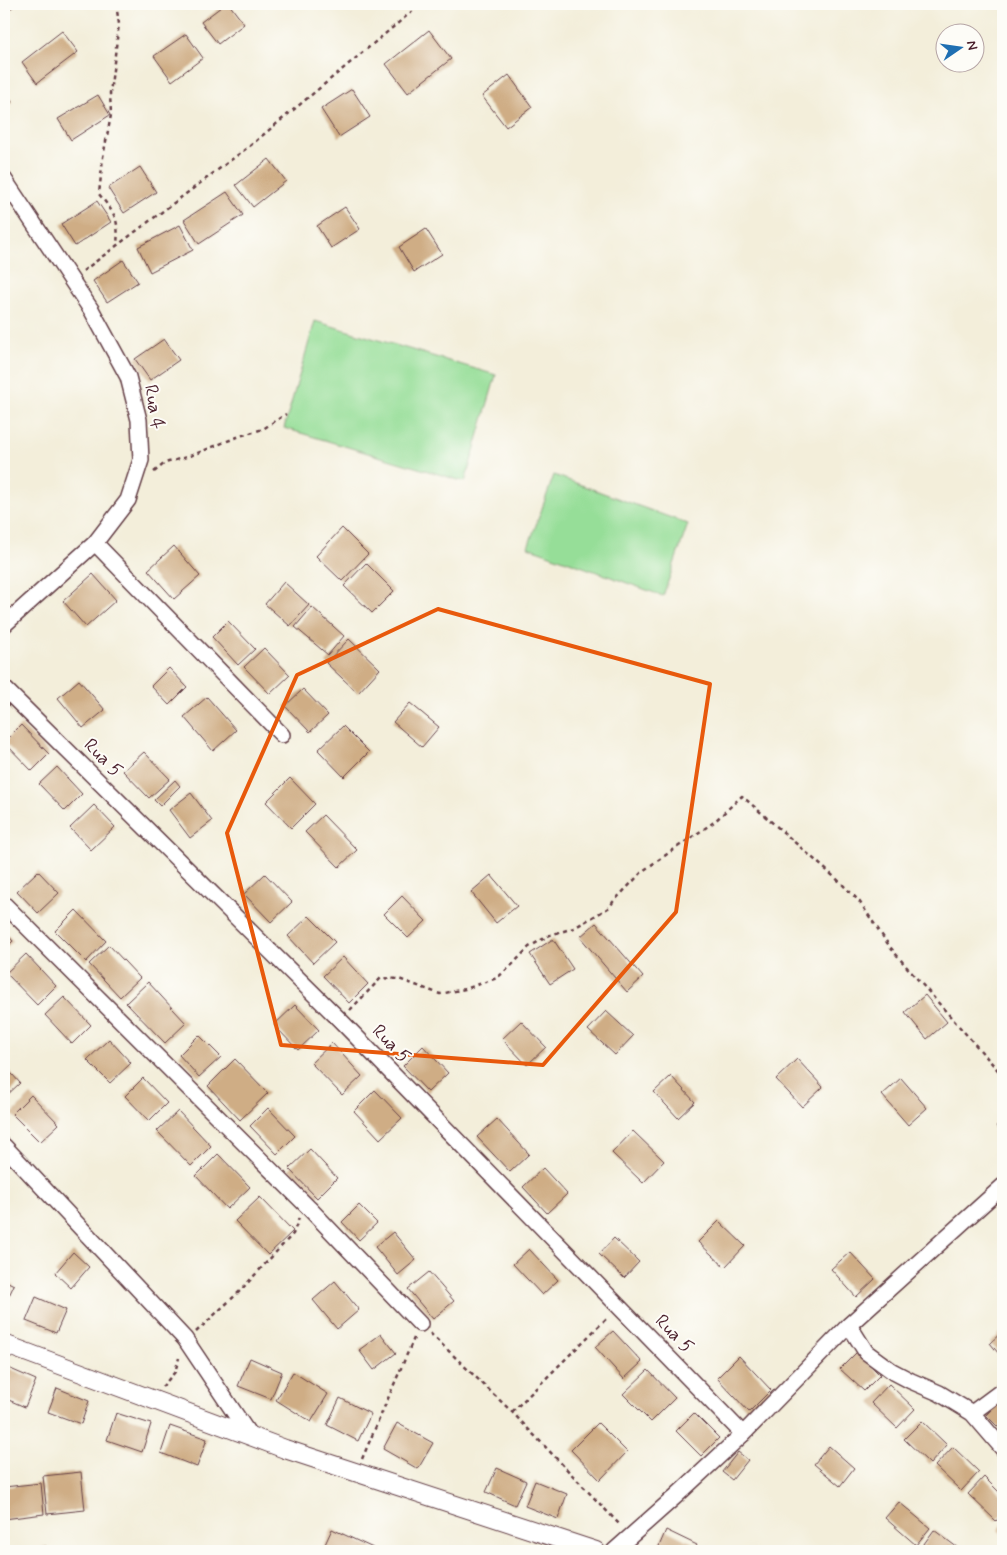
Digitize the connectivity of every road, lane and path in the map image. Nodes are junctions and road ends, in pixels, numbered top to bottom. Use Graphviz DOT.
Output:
graph roads {
  1 [pos="116,4"];
  2 [pos="421,4"];
  3 [pos="4,179"];
  4 [pos="117,246"];
  5 [pos="71,280"];
  6 [pos="286,414"];
  7 [pos="152,473"];
  8 [pos="95,543"];
  9 [pos="4,625"];
  10 [pos="4,688"];
  11 [pos="282,735"];
  12 [pos="4,904"];
  13 [pos="340,1020"];
  14 [pos="1003,1076"];
  15 [pos="4,1146"];
  16 [pos="1003,1186"];
  17 [pos="309,1208"];
  18 [pos="619,1306"];
  19 [pos="420,1324"];
  20 [pos="849,1325"];
  21 [pos="185,1339"];
  22 [pos="4,1344"];
  23 [pos="1003,1390"];
  24 [pos="148,1398"];
  25 [pos="512,1412"];
  26 [pos="972,1413"];
  27 [pos="743,1434"];
  28 [pos="250,1436"];
  29 [pos="1003,1449"];
  30 [pos="356,1472"];
  31 [pos="631,1536"];
  32 [pos="596,1551"];
  33 [pos="614,1551"];
  1 -- 4 [label="path"];
  2 -- 4 [label="path"];
  3 -- 5 [label="street, Rua 4"];
  4 -- 5 [label="path"];
  5 -- 8 [label="street, Rua 4"];
  6 -- 7 [label="path"];
  8 -- 9 [label="street, Rua 4"];
  8 -- 11 [label="street"];
  10 -- 13 [label="street, Rua 5"];
  12 -- 17 [label="street"];
  13 -- 14 [label="path"];
  13 -- 18 [label="street, Rua 5"];
  15 -- 21 [label="street"];
  16 -- 20 [label="street"];
  17 -- 19 [label="street"];
  17 -- 21 [label="path"];
  18 -- 25 [label="path"];
  18 -- 27 [label="street, Rua 5"];
  19 -- 25 [label="path"];
  19 -- 30 [label="path"];
  20 -- 26 [label="street"];
  20 -- 27 [label="street"];
  21 -- 24 [label="path"];
  21 -- 28 [label="street"];
  22 -- 24 [label="street"];
  23 -- 26 [label="street"];
  24 -- 28 [label="street"];
  25 -- 31 [label="path"];
  26 -- 29 [label="street"];
  27 -- 31 [label="street"];
  28 -- 30 [label="street"];
  30 -- 32 [label="street"];
  31 -- 33 [label="street"];
}
